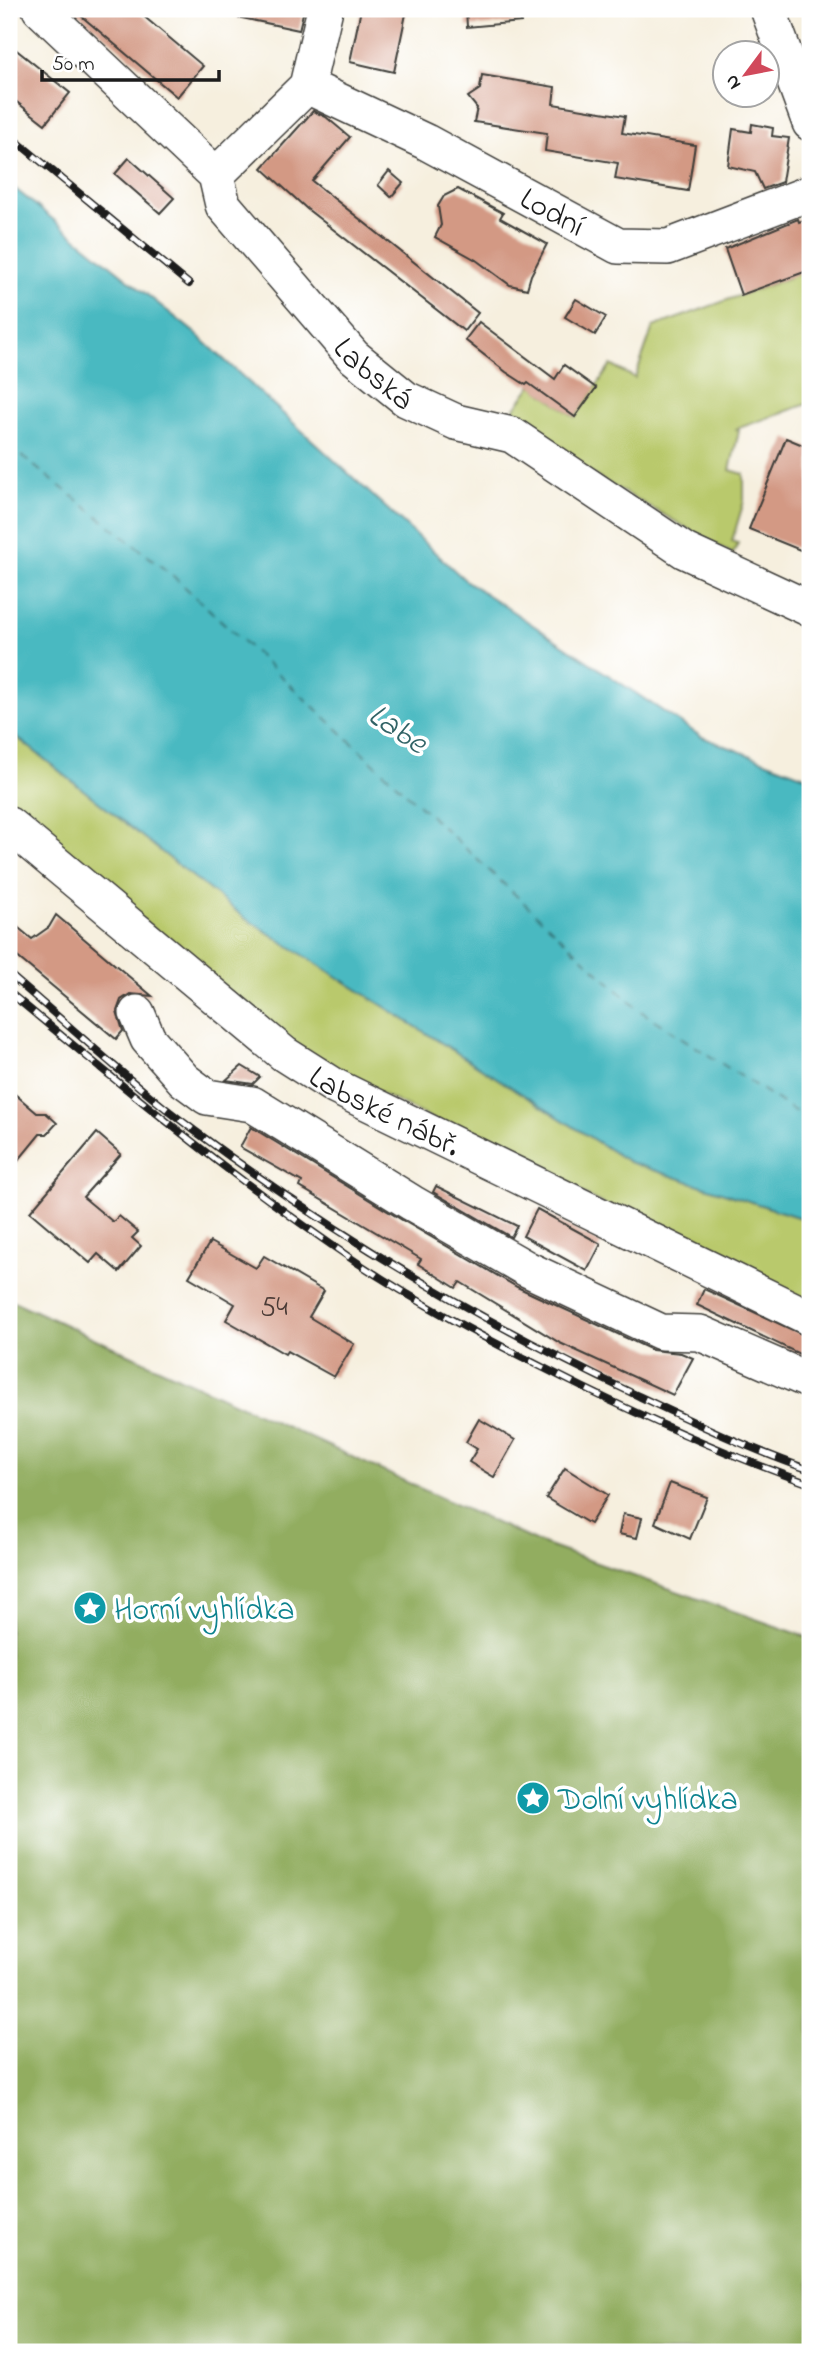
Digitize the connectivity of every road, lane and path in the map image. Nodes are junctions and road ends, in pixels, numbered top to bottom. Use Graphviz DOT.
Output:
graph roads {
  1 [pos="40,9"];
  2 [pos="325,9"];
  3 [pos="768,9"];
  4 [pos="307,86"];
  5 [pos="810,121"];
  6 [pos="216,175"];
  7 [pos="810,193"];
  8 [pos="810,609"];
  9 [pos="9,825"];
  10 [pos="137,1013"];
  11 [pos="810,1318"];
  12 [pos="810,1381"];
  1 -- 6 [label="street"];
  2 -- 4 [label="street"];
  3 -- 5 [label="street"];
  4 -- 6 [label="street"];
  4 -- 7 [label="street, Lodní"];
  6 -- 8 [label="street, Labská"];
  9 -- 11 [label="street, Labské nábř."];
  10 -- 12 [label="street, Labské nábř."];
}
